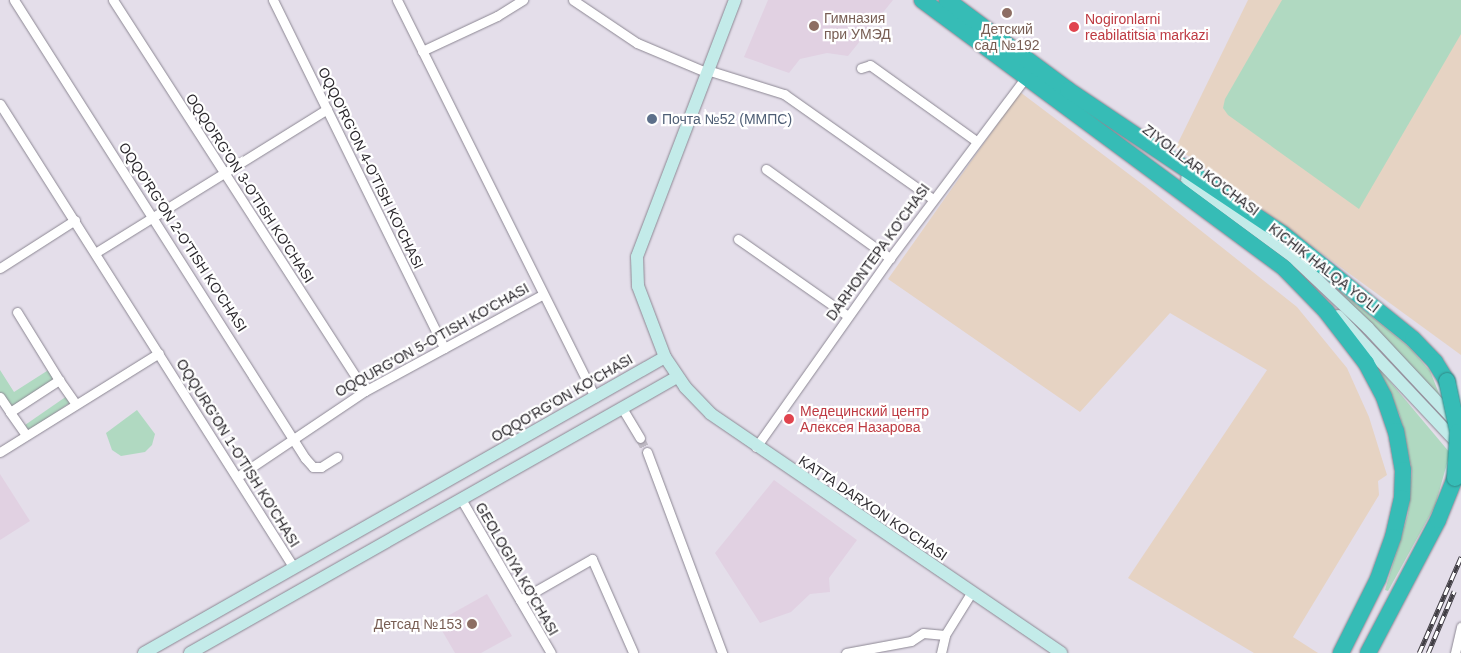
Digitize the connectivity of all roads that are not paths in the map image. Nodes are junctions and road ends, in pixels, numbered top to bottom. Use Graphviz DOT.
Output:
graph roads {
  1 [pos="14,0"];
  2 [pos="113,0"];
  3 [pos="273,0"];
  4 [pos="397,0"];
  5 [pos="523,0"];
  6 [pos="573,0"];
  7 [pos="734,0"];
  8 [pos="922,0"];
  9 [pos="947,0"];
  10 [pos="422,51"];
  11 [pos="861,68"];
  12 [pos="707,71"];
  13 [pos="1030,71"];
  14 [pos="1068,90"];
  15 [pos="0,104"];
  16 [pos="327,109"];
  17 [pos="976,141"];
  18 [pos="766,169"];
  19 [pos="224,173"];
  20 [pos="933,200"];
  21 [pos="153,214"];
  22 [pos="75,220"];
  23 [pos="738,239"];
  24 [pos="95,253"];
  25 [pos="890,258"];
  26 [pos="0,268"];
  27 [pos="1295,278"];
  28 [pos="542,295"];
  29 [pos="17,312"];
  30 [pos="848,316"];
  31 [pos="444,348"];
  32 [pos="159,353"];
  33 [pos="665,357"];
  34 [pos="677,377"];
  35 [pos="59,380"];
  36 [pos="365,391"];
  37 [pos="0,397"];
  38 [pos="595,397"];
  39 [pos="76,404"];
  40 [pos="622,408"];
  41 [pos="10,412"];
  42 [pos="1461,426"];
  43 [pos="26,435"];
  44 [pos="640,438"];
  45 [pos="294,439"];
  46 [pos="1461,447"];
  47 [pos="756,448"];
  48 [pos="0,452"];
  49 [pos="647,452"];
  50 [pos="337,457"];
  51 [pos="237,477"];
  52 [pos="460,499"];
  53 [pos="380,519"];
  54 [pos="392,539"];
  55 [pos="294,568"];
  56 [pos="306,587"];
  57 [pos="971,592"];
  58 [pos="520,600"];
  59 [pos="1461,627"];
  60 [pos="945,636"];
  61 [pos="632,652"];
  62 [pos="144,653"];
  63 [pos="190,653"];
  64 [pos="551,653"];
  65 [pos="722,653"];
  66 [pos="846,653"];
  67 [pos="941,653"];
  68 [pos="1061,653"];
  69 [pos="1341,653"];
  70 [pos="1368,653"];
  71 [pos="1455,653"];
  1 -- 21 [label="street, OQQO'RG'ON 2-O'TISH KO'CHASI"];
  2 -- 19 [label="street, OQQO'RG'ON 3-O'TISH KO'CHASI"];
  3 -- 16 [label="street, OQQO'RG'ON 4-O'TISH KO'CHASI"];
  4 -- 10 [label="street"];
  5 -- 10 [label="street"];
  6 -- 12 [label="street"];
  7 -- 12 [label="main road"];
  8 -- 13 [label="highway, KICHIK HALQA YO'LI"];
  9 -- 13 [label="highway, KICHIK HALQA YO'LI"];
  10 -- 28 [label="street"];
  11 -- 17 [label="street"];
  12 -- 20 [label="street"];
  12 -- 33 [label="main road"];
  13 -- 14 [label="highway, KICHIK HALQA YO'LI"];
  13 -- 17 [label="street, DARHONTEPA KO'CHASI"];
  13 -- 27 [label="highway, KICHIK HALQA YO'LI"];
  14 -- 42 [label="main road, ZIYOLILAR KO'CHASI"];
  14 -- 70 [label="highway, KICHIK HALQA YO'LI, bridge"];
  15 -- 22 [label="street, OQQURG'ON 1-O'TISH KO'CHASI"];
  16 -- 19 [label="street"];
  16 -- 31 [label="street, OQQO'RG'ON 4-O'TISH KO'CHASI"];
  17 -- 20 [label="street, DARHONTEPA KO'CHASI"];
  18 -- 25 [label="street"];
  19 -- 21 [label="street"];
  19 -- 36 [label="street, OQQO'RG'ON 3-O'TISH KO'CHASI"];
  20 -- 25 [label="street, DARHONTEPA KO'CHASI"];
  21 -- 24 [label="street"];
  21 -- 45 [label="street, OQQO'RG'ON 2-O'TISH KO'CHASI"];
  22 -- 24 [label="street, OQQURG'ON 1-O'TISH KO'CHASI"];
  22 -- 26 [label="street"];
  23 -- 30 [label="street"];
  24 -- 32 [label="street, OQQURG'ON 1-O'TISH KO'CHASI"];
  25 -- 30 [label="street, DARHONTEPA KO'CHASI"];
  27 -- 46 [label="main road"];
  27 -- 69 [label="highway, KICHIK HALQA YO'LI"];
  28 -- 31 [label="street, OQQURG'ON 5-O'TISH KO'CHASI"];
  28 -- 38 [label="street"];
  29 -- 35 [label="street"];
  30 -- 47 [label="street, DARHONTEPA KO'CHASI"];
  31 -- 36 [label="street, OQQURG'ON 5-O'TISH KO'CHASI"];
  32 -- 39 [label="street, OQQURG'ON 1-O'TISH KO'CHASI"];
  32 -- 51 [label="street, OQQURG'ON 1-O'TISH KO'CHASI"];
  33 -- 34 [label="main road, KATTA DARXON KO'CHASI"];
  33 -- 38 [label="main road, OQQO'RG'ON KO'CHASI"];
  34 -- 40 [label="main road"];
  34 -- 47 [label="main road, KATTA DARXON KO'CHASI"];
  35 -- 39 [label="street"];
  35 -- 41 [label="street"];
  36 -- 45 [label="street, OQQURG'ON 5-O'TISH KO'CHASI"];
  37 -- 41 [label="street"];
  38 -- 53 [label="main road, OQQO'RG'ON KO'CHASI"];
  39 -- 43 [label="street, OQQURG'ON 1-O'TISH KO'CHASI"];
  40 -- 44 [label="street"];
  40 -- 52 [label="main road"];
  41 -- 43 [label="street"];
  43 -- 48 [label="street, OQQURG'ON 1-O'TISH KO'CHASI"];
  45 -- 50 [label="street, OQQO'RG'ON 2-O'TISH KO'CHASI"];
  45 -- 51 [label="street, OQQURG'ON 5-O'TISH KO'CHASI"];
  47 -- 57 [label="main road, KATTA DARXON KO'CHASI"];
  49 -- 65 [label="street"];
  51 -- 55 [label="street, OQQURG'ON 1-O'TISH KO'CHASI"];
  52 -- 54 [label="main road"];
  52 -- 58 [label="street, GEOLOGIYA KO'CHASI"];
  53 -- 54 [label="main road"];
  53 -- 55 [label="main road, OQQO'RG'ON KO'CHASI"];
  54 -- 56 [label="main road"];
  55 -- 56 [label="main road"];
  55 -- 62 [label="main road, OQQO'RG'ON KO'CHASI"];
  56 -- 63 [label="main road"];
  57 -- 60 [label="street"];
  57 -- 68 [label="main road, KATTA DARXON KO'CHASI"];
  58 -- 61 [label="street"];
  58 -- 64 [label="street, GEOLOGIYA KO'CHASI"];
  59 -- 71 [label="street"];
  60 -- 66 [label="street"];
  60 -- 67 [label="street"];
}
